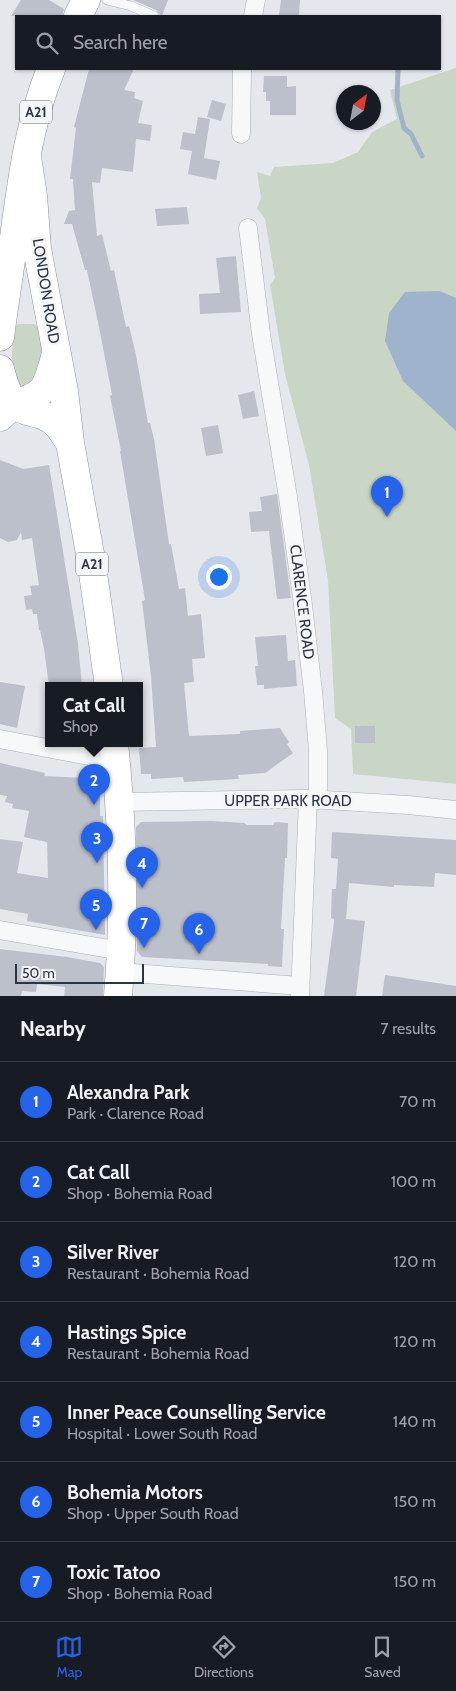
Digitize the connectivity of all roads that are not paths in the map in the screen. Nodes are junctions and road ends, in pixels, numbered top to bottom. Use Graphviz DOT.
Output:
graph roads {
  1 [pos="86,0"];
  2 [pos="106,0"];
  3 [pos="256,0"];
  4 [pos="78,15"];
  5 [pos="152,15"];
  6 [pos="252,15"];
  7 [pos="52,70"];
  8 [pos="242,70"];
  9 [pos="241,134"];
  10 [pos="248,228"];
  11 [pos="17,245"];
  12 [pos="0,337"];
  13 [pos="56,354"];
  14 [pos="0,369"];
  15 [pos="7,410"];
  16 [pos="70,443"];
  17 [pos="108,682"];
  18 [pos="0,739"];
  19 [pos="115,751"];
  20 [pos="313,799"];
  21 [pos="119,802"];
  22 [pos="456,810"];
  23 [pos="0,930"];
  24 [pos="120,973"];
  25 [pos="300,991"];
  1 -- 4 [label="highway"];
  2 -- 5 [label="lane"];
  3 -- 6 [label="street"];
  7 -- 11 [label="highway, LONDON ROAD / A21"];
  8 -- 9 [label="street"];
  10 -- 20 [label="street, CLARENCE ROAD"];
  11 -- 12 [label="highway, LONDON ROAD / A21"];
  11 -- 13 [label="highway, LONDON ROAD / A21"];
  13 -- 15 [label="highway, LONDON ROAD / A21"];
  13 -- 16 [label="highway, A21"];
  14 -- 15 [label="highway"];
  15 -- 16 [label="highway, A21"];
  16 -- 17 [label="highway, A21"];
  18 -- 19 [label="street"];
  19 -- 21 [label="highway"];
  20 -- 21 [label="street, UPPER PARK ROAD"];
  20 -- 22 [label="street, UPPER PARK ROAD"];
  20 -- 25 [label="street, CLARENCE ROAD"];
  21 -- 24 [label="highway"];
  23 -- 24 [label="street"];
  24 -- 25 [label="street"];
}
